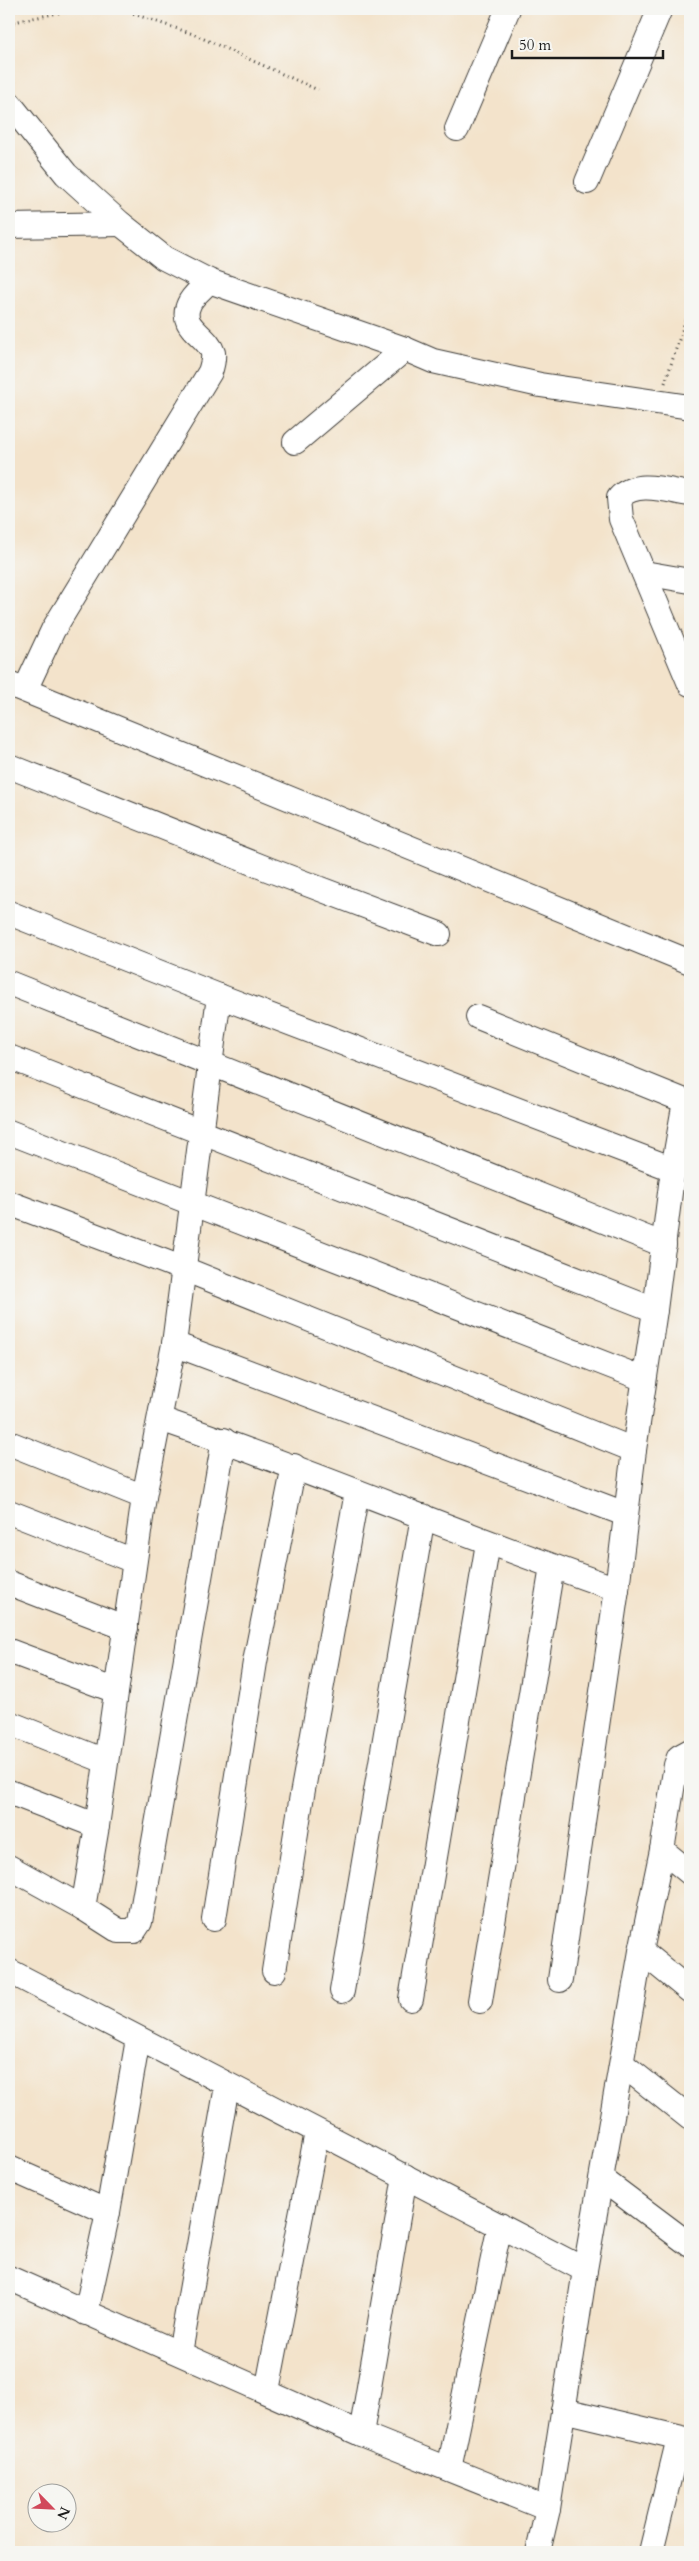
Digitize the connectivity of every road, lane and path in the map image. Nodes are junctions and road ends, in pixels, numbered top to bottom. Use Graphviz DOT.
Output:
graph roads {
  1 [pos="78,9"];
  2 [pos="119,9"];
  3 [pos="508,9"];
  4 [pos="660,9"];
  5 [pos="9,23"];
  6 [pos="318,90"];
  7 [pos="9,103"];
  8 [pos="457,129"];
  9 [pos="586,182"];
  10 [pos="121,224"];
  11 [pos="9,226"];
  12 [pos="209,281"];
  13 [pos="690,306"];
  14 [pos="405,349"];
  15 [pos="660,402"];
  16 [pos="690,407"];
  17 [pos="295,442"];
  18 [pos="690,494"];
  19 [pos="644,573"];
  20 [pos="690,581"];
  21 [pos="688,671"];
  22 [pos="17,687"];
  23 [pos="9,766"];
  24 [pos="9,913"];
  25 [pos="439,934"];
  26 [pos="690,962"];
  27 [pos="9,983"];
  28 [pos="219,996"];
  29 [pos="478,1017"];
  30 [pos="9,1057"];
  31 [pos="209,1063"];
  32 [pos="688,1101"];
  33 [pos="9,1132"];
  34 [pos="201,1133"];
  35 [pos="673,1169"];
  36 [pos="9,1203"];
  37 [pos="193,1203"];
  38 [pos="664,1245"];
  39 [pos="184,1269"];
  40 [pos="655,1310"];
  41 [pos="174,1344"];
  42 [pos="644,1379"];
  43 [pos="160,1419"];
  44 [pos="224,1440"];
  45 [pos="9,1443"];
  46 [pos="634,1450"];
  47 [pos="294,1466"];
  48 [pos="357,1492"];
  49 [pos="144,1497"];
  50 [pos="9,1512"];
  51 [pos="626,1514"];
  52 [pos="424,1516"];
  53 [pos="488,1542"];
  54 [pos="134,1561"];
  55 [pos="552,1567"];
  56 [pos="9,1583"];
  57 [pos="617,1589"];
  58 [pos="126,1628"];
  59 [pos="9,1651"];
  60 [pos="116,1691"];
  61 [pos="9,1723"];
  62 [pos="690,1751"];
  63 [pos="105,1761"];
  64 [pos="9,1792"];
  65 [pos="97,1826"];
  66 [pos="662,1850"];
  67 [pos="9,1868"];
  68 [pos="690,1873"];
  69 [pos="83,1908"];
  70 [pos="214,1918"];
  71 [pos="641,1951"];
  72 [pos="274,1971"];
  73 [pos="9,1972"];
  74 [pos="560,1980"];
  75 [pos="342,1991"];
  76 [pos="690,1991"];
  77 [pos="412,1999"];
  78 [pos="480,2001"];
  79 [pos="138,2039"];
  80 [pos="622,2064"];
  81 [pos="227,2086"];
  82 [pos="690,2118"];
  83 [pos="318,2132"];
  84 [pos="9,2168"];
  85 [pos="405,2176"];
  86 [pos="602,2179"];
  87 [pos="108,2212"];
  88 [pos="500,2225"];
  89 [pos="690,2245"];
  90 [pos="585,2270"];
  91 [pos="9,2278"];
  92 [pos="86,2313"];
  93 [pos="180,2353"];
  94 [pos="267,2391"];
  95 [pos="563,2410"];
  96 [pos="361,2434"];
  97 [pos="685,2439"];
  98 [pos="449,2468"];
  99 [pos="548,2509"];
  100 [pos="538,2552"];
  101 [pos="651,2552"];
  1 -- 5 [label="path"];
  2 -- 6 [label="path"];
  3 -- 8 [label="street"];
  4 -- 9 [label="street"];
  7 -- 10 [label="street"];
  10 -- 11 [label="street"];
  10 -- 12 [label="street"];
  12 -- 14 [label="street"];
  12 -- 22 [label="street"];
  13 -- 15 [label="path"];
  14 -- 15 [label="street"];
  14 -- 17 [label="street"];
  15 -- 16 [label="street"];
  18 -- 19 [label="street"];
  19 -- 20 [label="street"];
  19 -- 21 [label="street"];
  22 -- 26 [label="street"];
  23 -- 25 [label="street"];
  24 -- 28 [label="street"];
  27 -- 31 [label="street"];
  28 -- 31 [label="street"];
  28 -- 35 [label="street"];
  29 -- 32 [label="street"];
  30 -- 34 [label="street"];
  31 -- 34 [label="street"];
  31 -- 38 [label="street"];
  32 -- 35 [label="street"];
  33 -- 37 [label="street"];
  34 -- 37 [label="street"];
  34 -- 40 [label="street"];
  35 -- 38 [label="street"];
  36 -- 39 [label="street"];
  37 -- 39 [label="street"];
  37 -- 42 [label="street"];
  38 -- 40 [label="street"];
  39 -- 41 [label="street"];
  39 -- 46 [label="street"];
  40 -- 42 [label="street"];
  41 -- 43 [label="street"];
  41 -- 51 [label="street"];
  42 -- 46 [label="street"];
  43 -- 44 [label="street"];
  43 -- 49 [label="street"];
  44 -- 47 [label="street"];
  44 -- 69 [label="street"];
  45 -- 49 [label="street"];
  46 -- 51 [label="street"];
  47 -- 48 [label="street"];
  47 -- 70 [label="street"];
  48 -- 52 [label="street"];
  48 -- 72 [label="street"];
  49 -- 54 [label="street"];
  50 -- 54 [label="street"];
  51 -- 57 [label="street"];
  52 -- 53 [label="street"];
  52 -- 75 [label="street"];
  53 -- 55 [label="street"];
  53 -- 77 [label="street"];
  54 -- 58 [label="street"];
  55 -- 57 [label="street"];
  55 -- 78 [label="street"];
  56 -- 58 [label="street"];
  57 -- 74 [label="street"];
  58 -- 60 [label="street"];
  59 -- 60 [label="street"];
  60 -- 63 [label="street"];
  61 -- 63 [label="street"];
  62 -- 66 [label="street"];
  63 -- 65 [label="street"];
  64 -- 65 [label="street"];
  65 -- 69 [label="street"];
  66 -- 68 [label="street"];
  66 -- 71 [label="street"];
  67 -- 69 [label="street"];
  71 -- 76 [label="street"];
  71 -- 80 [label="street"];
  73 -- 79 [label="street"];
  79 -- 81 [label="street"];
  79 -- 87 [label="street"];
  80 -- 82 [label="street"];
  80 -- 86 [label="street"];
  81 -- 83 [label="street"];
  81 -- 93 [label="street"];
  83 -- 85 [label="street"];
  83 -- 94 [label="street"];
  84 -- 87 [label="street"];
  85 -- 88 [label="street"];
  85 -- 96 [label="street"];
  86 -- 89 [label="street"];
  86 -- 90 [label="street"];
  87 -- 92 [label="street"];
  88 -- 90 [label="street"];
  88 -- 98 [label="street"];
  90 -- 95 [label="street"];
  91 -- 92 [label="street"];
  92 -- 93 [label="street"];
  93 -- 94 [label="street"];
  94 -- 96 [label="street"];
  95 -- 97 [label="street"];
  95 -- 99 [label="street"];
  96 -- 98 [label="street"];
  97 -- 101 [label="street"];
  98 -- 99 [label="street"];
  99 -- 100 [label="street"];
}
